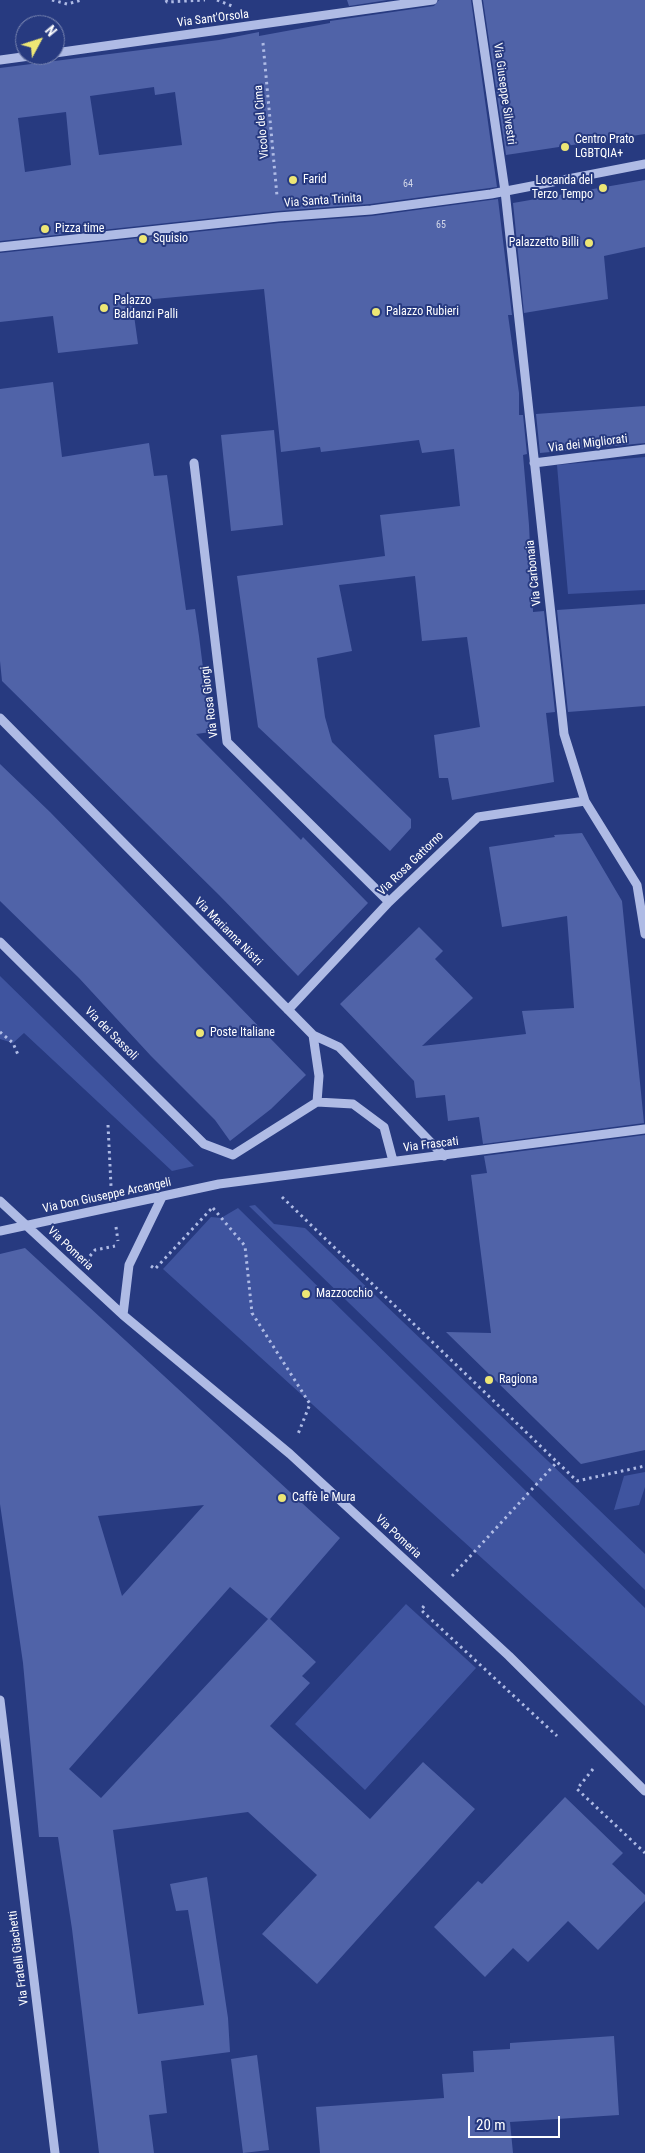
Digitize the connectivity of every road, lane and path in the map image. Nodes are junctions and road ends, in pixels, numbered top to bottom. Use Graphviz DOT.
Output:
graph roads {
  1 [pos="52,0"];
  2 [pos="82,0"];
  3 [pos="166,0"];
  4 [pos="205,0"];
  5 [pos="433,0"];
  6 [pos="477,0"];
  7 [pos="263,25"];
  8 [pos="65,52"];
  9 [pos="15,58"];
  10 [pos="0,60"];
  11 [pos="645,164"];
  12 [pos="505,191"];
  13 [pos="278,217"];
  14 [pos="0,248"];
  15 [pos="645,450"];
  16 [pos="194,463"];
  17 [pos="534,463"];
  18 [pos="0,718"];
  19 [pos="585,801"];
  20 [pos="389,902"];
  21 [pos="645,934"];
  22 [pos="0,942"];
  23 [pos="288,1010"];
  24 [pos="0,1032"];
  25 [pos="313,1035"];
  26 [pos="19,1057"];
  27 [pos="317,1102"];
  28 [pos="645,1129"];
  29 [pos="444,1156"];
  30 [pos="393,1162"];
  31 [pos="263,1178"];
  32 [pos="219,1184"];
  33 [pos="162,1197"];
  34 [pos="0,1201"];
  35 [pos="221,1206"];
  36 [pos="212,1208"];
  37 [pos="26,1225"];
  38 [pos="0,1231"];
  39 [pos="155,1269"];
  40 [pos="123,1315"];
  41 [pos="290,1454"];
  42 [pos="556,1462"];
  43 [pos="645,1466"];
  44 [pos="438,1591"];
  45 [pos="0,1700"];
  46 [pos="558,1736"];
  47 [pos="587,1763"];
  48 [pos="645,1791"];
  49 [pos="645,1852"];
  50 [pos="55,2153"];
  1 -- 2 [label="path"];
  3 -- 4 [label="path"];
  5 -- 7 [label="street, Via Sant'Orsola"];
  6 -- 12 [label="street, Via Giuseppe Silvestri"];
  7 -- 8 [label="street, Via Sant'Orsola"];
  7 -- 13 [label="path, Vicolo del Cima"];
  9 -- 10 [label="street"];
  11 -- 12 [label="street, Via Santa Trinita"];
  12 -- 13 [label="street, Via Santa Trinita"];
  12 -- 17 [label="street, Via Carbonaia"];
  13 -- 14 [label="street, Via Santa Trinita"];
  15 -- 17 [label="street, Via dei Migliorati"];
  16 -- 20 [label="street, Via Rosa Giorgi"];
  17 -- 19 [label="street, Via Carbonaia"];
  18 -- 23 [label="street, Via Marianna Nistri"];
  19 -- 20 [label="street, Via Rosa Gattorno"];
  19 -- 21 [label="street, Via Carbonaia"];
  20 -- 23 [label="street, Via Rosa Gattorno"];
  22 -- 27 [label="street, Via dei Sassoli"];
  23 -- 25 [label="street, Via Marianna Nistri"];
  24 -- 26 [label="path"];
  25 -- 27 [label="street"];
  25 -- 29 [label="street, Via Marianna Nistri"];
  27 -- 30 [label="street"];
  28 -- 29 [label="street, Via Frascati"];
  29 -- 30 [label="street, Via Frascati"];
  30 -- 31 [label="street, Via Frascati"];
  31 -- 32 [label="street, Via Frascati"];
  31 -- 42 [label="path"];
  32 -- 33 [label="street, Via Don Giuseppe Arcangeli"];
  33 -- 37 [label="street, Via Don Giuseppe Arcangeli"];
  33 -- 40 [label="street"];
  34 -- 37 [label="street, Via Pomeria"];
  35 -- 36 [label="path"];
  36 -- 39 [label="path"];
  36 -- 41 [label="path"];
  37 -- 38 [label="street, Via Don Giuseppe Arcangeli"];
  37 -- 40 [label="street, Via Pomeria"];
  40 -- 41 [label="street, Via Pomeria"];
  41 -- 44 [label="street, Via Pomeria"];
  42 -- 43 [label="path"];
  42 -- 44 [label="path"];
  44 -- 46 [label="path"];
  44 -- 48 [label="street, Via Pomeria"];
  45 -- 50 [label="street, Via Fratelli Giachetti"];
  47 -- 49 [label="path"];
}
